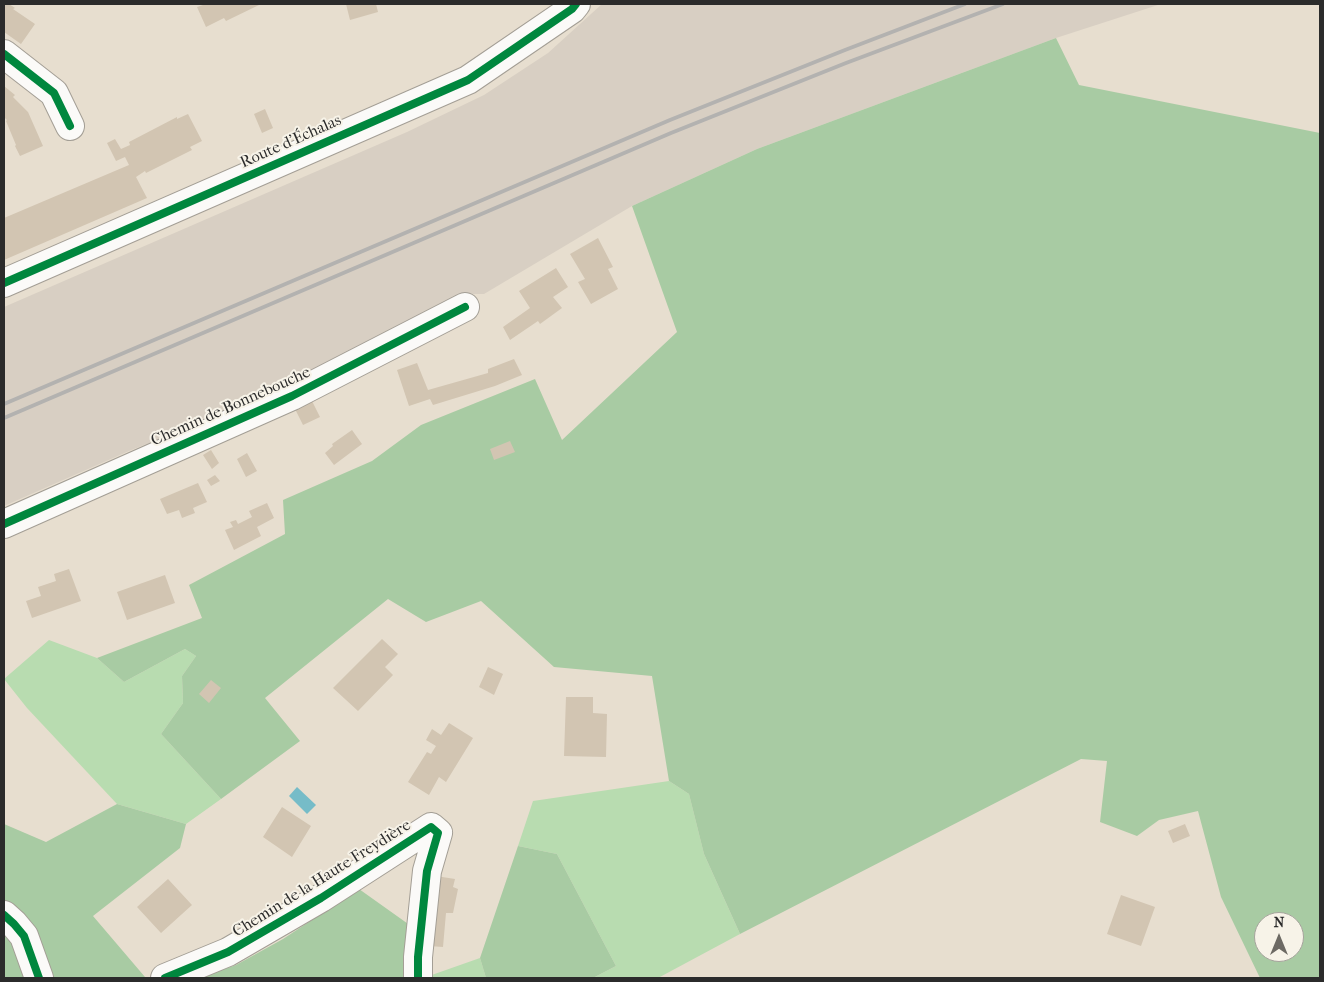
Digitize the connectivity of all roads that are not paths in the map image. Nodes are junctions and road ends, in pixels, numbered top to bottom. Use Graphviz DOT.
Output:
graph roads {
  1 [pos="576,4"];
  2 [pos="4,54"];
  3 [pos="70,126"];
  4 [pos="4,284"];
  5 [pos="465,307"];
  6 [pos="4,524"];
  7 [pos="4,915"];
  8 [pos="39,978"];
  9 [pos="165,978"];
  10 [pos="418,978"];
  1 -- 4 [label="street, Route d'Échalas"];
  2 -- 3 [label="street"];
  5 -- 6 [label="street, Chemin de Bonnebouche"];
  7 -- 8 [label="street"];
  9 -- 10 [label="street, Chemin de la Haute Freydière"];
}
